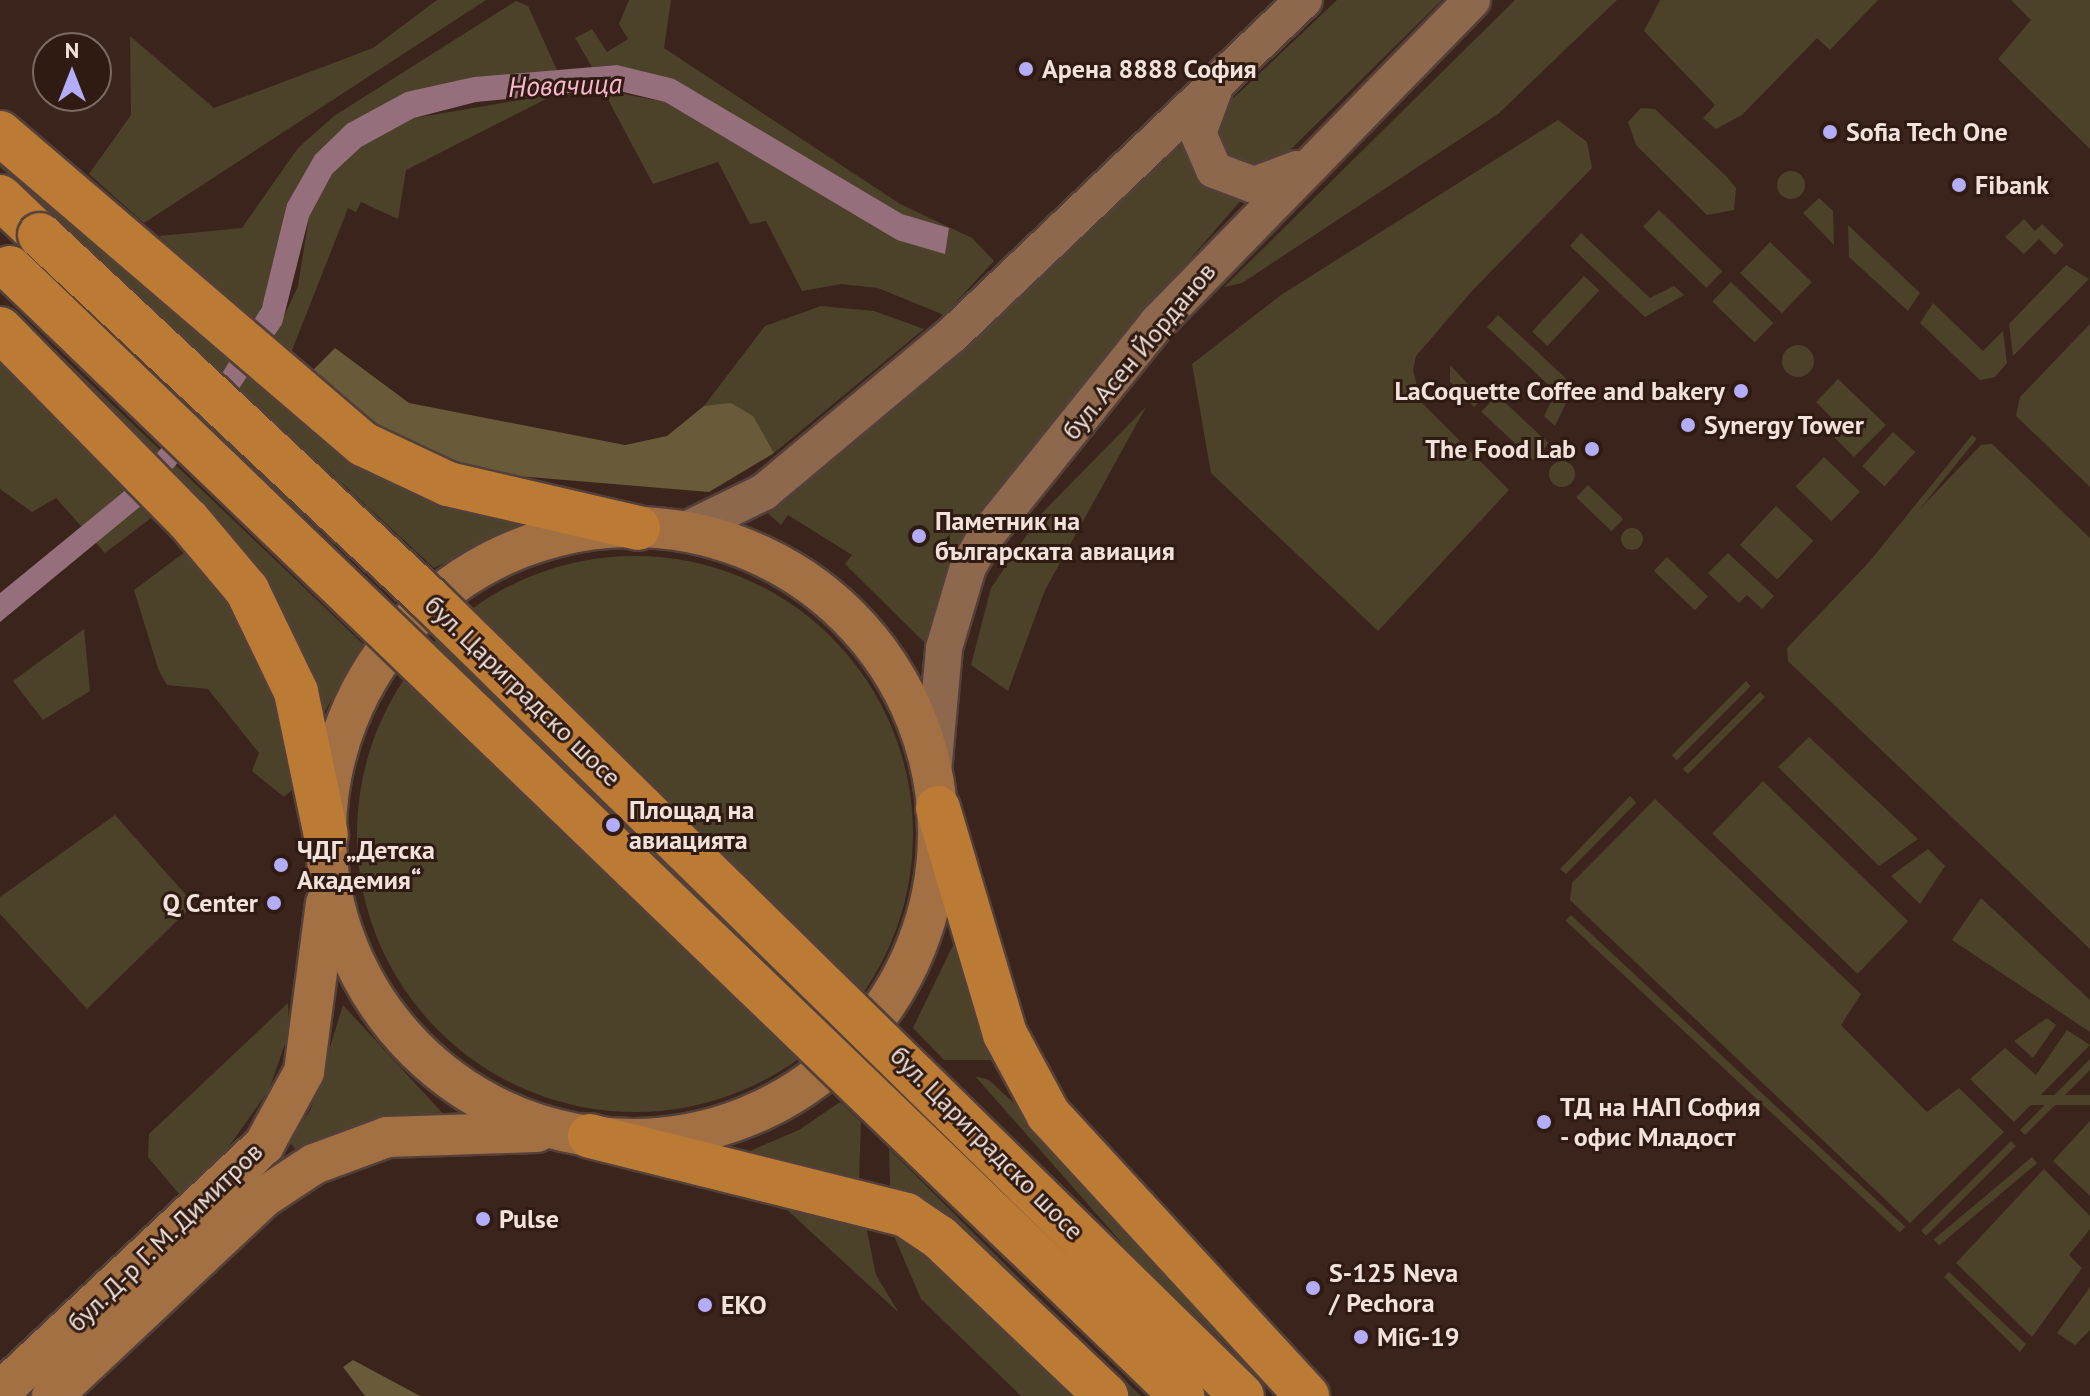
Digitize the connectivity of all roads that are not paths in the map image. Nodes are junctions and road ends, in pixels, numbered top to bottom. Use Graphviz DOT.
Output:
graph roads {
  1 [pos="1304,0"];
  2 [pos="1472,0"];
  3 [pos="1219,82"];
  4 [pos="0,133"];
  5 [pos="1305,164"];
  6 [pos="0,197"];
  7 [pos="5,264"];
  8 [pos="0,329"];
  9 [pos="638,528"];
  10 [pos="682,532"];
  11 [pos="935,790"];
  12 [pos="327,854"];
  13 [pos="579,1134"];
  14 [pos="0,1392"];
  15 [pos="52,1396"];
  16 [pos="1106,1396"];
  17 [pos="1182,1396"];
  18 [pos="1242,1396"];
  19 [pos="1307,1396"];
  1 -- 3 [label="main road"];
  2 -- 5 [label="main road, бул. Асен Йорданов"];
  3 -- 5 [label="main road"];
  3 -- 10 [label="main road"];
  4 -- 9 [label="highway"];
  5 -- 11 [label="main road, бул. Асен Йорданов"];
  6 -- 18 [label="highway, бул. Цариградско шосе, bridge"];
  7 -- 17 [label="highway, бул. Цариградско шосе, bridge"];
  8 -- 12 [label="highway"];
  9 -- 10 [label="main road, бул. Д-р Г. М. Димитров"];
  9 -- 12 [label="main road, бул. Д-р Г. М. Димитров"];
  10 -- 11 [label="main road, бул. Д-р Г. М. Димитров"];
  11 -- 13 [label="main road, бул. Д-р Г. М. Димитров"];
  11 -- 19 [label="highway"];
  12 -- 13 [label="main road"];
  12 -- 14 [label="main road, бул. Д-р Г. М. Димитров"];
  13 -- 15 [label="main road, бул. Д-р Г. М. Димитров"];
  13 -- 16 [label="highway"];
}
